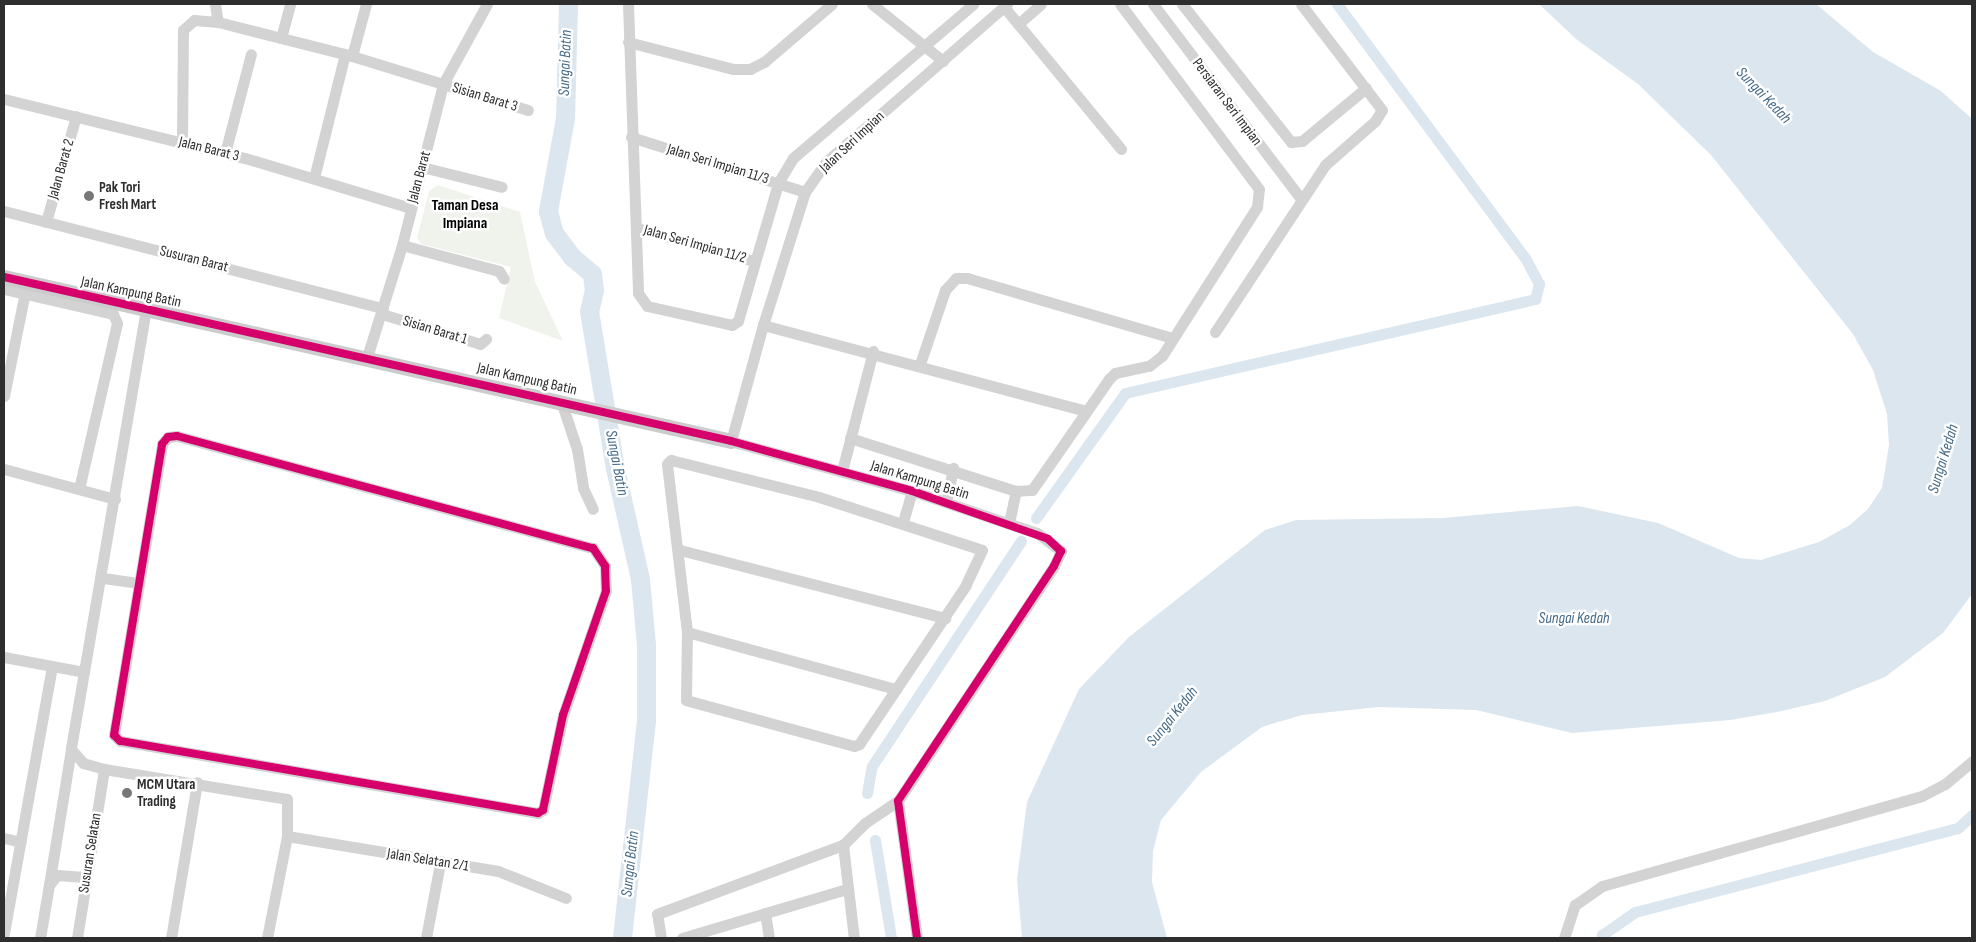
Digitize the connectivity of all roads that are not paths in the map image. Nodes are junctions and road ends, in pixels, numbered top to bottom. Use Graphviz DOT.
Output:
graph roads {
  1 [pos="215,4"];
  2 [pos="290,4"];
  3 [pos="366,4"];
  4 [pos="487,4"];
  5 [pos="628,4"];
  6 [pos="832,4"];
  7 [pos="872,4"];
  8 [pos="974,4"];
  9 [pos="1041,4"];
  10 [pos="1120,4"];
  11 [pos="1153,4"];
  12 [pos="1182,4"];
  13 [pos="1302,4"];
  14 [pos="1006,5"];
  15 [pos="218,22"];
  16 [pos="1018,24"];
  17 [pos="281,38"];
  18 [pos="628,42"];
  19 [pos="925,47"];
  20 [pos="251,54"];
  21 [pos="348,55"];
  22 [pos="942,61"];
  23 [pos="443,84"];
  24 [pos="1366,88"];
  25 [pos="4,99"];
  26 [pos="528,110"];
  27 [pos="76,116"];
  28 [pos="631,137"];
  29 [pos="182,142"];
  30 [pos="1121,149"];
  31 [pos="225,153"];
  32 [pos="422,167"];
  33 [pos="314,178"];
  34 [pos="778,183"];
  35 [pos="502,187"];
  36 [pos="805,192"];
  37 [pos="1302,200"];
  38 [pos="410,208"];
  39 [pos="4,211"];
  40 [pos="46,222"];
  41 [pos="637,228"];
  42 [pos="402,245"];
  43 [pos="754,261"];
  44 [pos="4,277"];
  45 [pos="504,278"];
  46 [pos="26,288"];
  47 [pos="4,289"];
  48 [pos="146,309"];
  49 [pos="382,311"];
  50 [pos="762,325"];
  51 [pos="1215,332"];
  52 [pos="1172,338"];
  53 [pos="486,339"];
  54 [pos="873,351"];
  55 [pos="367,357"];
  56 [pos="920,364"];
  57 [pos="4,396"];
  58 [pos="561,401"];
  59 [pos="1087,410"];
  60 [pos="850,438"];
  61 [pos="731,441"];
  62 [pos="952,468"];
  63 [pos="4,469"];
  64 [pos="842,471"];
  65 [pos="79,489"];
  66 [pos="912,491"];
  67 [pos="1016,491"];
  68 [pos="115,499"];
  69 [pos="946,502"];
  70 [pos="593,509"];
  71 [pos="903,522"];
  72 [pos="1009,523"];
  73 [pos="680,550"];
  74 [pos="103,578"];
  75 [pos="138,583"];
  76 [pos="944,618"];
  77 [pos="687,632"];
  78 [pos="4,657"];
  79 [pos="52,667"];
  80 [pos="84,672"];
  81 [pos="896,689"];
  82 [pos="71,749"];
  83 [pos="1972,761"];
  84 [pos="104,768"];
  85 [pos="197,782"];
  86 [pos="898,801"];
  87 [pos="287,836"];
  88 [pos="4,838"];
  89 [pos="21,842"];
  90 [pos="843,845"];
  91 [pos="440,863"];
  92 [pos="85,877"];
  93 [pos="49,885"];
  94 [pos="846,889"];
  95 [pos="566,898"];
  96 [pos="765,912"];
  97 [pos="4,933"];
  98 [pos="40,938"];
  99 [pos="77,938"];
  100 [pos="171,938"];
  101 [pos="268,938"];
  102 [pos="426,938"];
  103 [pos="660,938"];
  104 [pos="682,938"];
  105 [pos="769,938"];
  106 [pos="854,938"];
  107 [pos="917,938"];
  108 [pos="1564,938"];
  1 -- 15 [label="street"];
  2 -- 17 [label="street"];
  3 -- 21 [label="street"];
  4 -- 23 [label="street, Jalan Barat"];
  5 -- 18 [label="street"];
  6 -- 18 [label="street"];
  7 -- 19 [label="street"];
  8 -- 19 [label="street"];
  9 -- 16 [label="street"];
  10 -- 52 [label="street"];
  11 -- 37 [label="street, Persiaran Seri Impian"];
  12 -- 24 [label="street"];
  13 -- 24 [label="street"];
  14 -- 16 [label="street"];
  14 -- 22 [label="street, Jalan Seri Impian"];
  15 -- 17 [label="street, Sisian Barat 3"];
  15 -- 29 [label="street, Sisian Barat 3"];
  16 -- 30 [label="street"];
  17 -- 21 [label="street, Sisian Barat 3"];
  18 -- 28 [label="street"];
  19 -- 22 [label="street"];
  19 -- 34 [label="street"];
  20 -- 31 [label="street"];
  21 -- 23 [label="street, Sisian Barat 3"];
  21 -- 33 [label="street"];
  22 -- 36 [label="street, Jalan Seri Impian"];
  23 -- 26 [label="street, Sisian Barat 3"];
  23 -- 32 [label="street, Jalan Barat"];
  24 -- 37 [label="street"];
  25 -- 27 [label="street, Jalan Barat 3"];
  27 -- 29 [label="street, Jalan Barat 3"];
  27 -- 40 [label="street, Jalan Barat 2"];
  28 -- 34 [label="street, Jalan Seri Impian 11/3"];
  28 -- 41 [label="street"];
  29 -- 31 [label="street, Jalan Barat 3"];
  31 -- 33 [label="street, Jalan Barat 3"];
  32 -- 35 [label="street"];
  32 -- 38 [label="street, Jalan Barat"];
  33 -- 38 [label="street, Jalan Barat 3"];
  34 -- 36 [label="street, Jalan Seri Impian 11/3"];
  34 -- 43 [label="street"];
  36 -- 50 [label="street, Jalan Seri Impian"];
  37 -- 51 [label="street"];
  38 -- 42 [label="street, Jalan Barat"];
  39 -- 40 [label="street, Susuran Barat"];
  40 -- 49 [label="street, Susuran Barat"];
  41 -- 43 [label="street, Jalan Seri Impian 11/2"];
  41 -- 43 [label="street"];
  42 -- 45 [label="street"];
  42 -- 49 [label="street, Jalan Barat"];
  44 -- 46 [label="street, Jalan Kampung Batin"];
  46 -- 47 [label="street"];
  46 -- 48 [label="street, Jalan Kampung Batin"];
  46 -- 57 [label="street"];
  46 -- 65 [label="street"];
  48 -- 55 [label="street, Jalan Kampung Batin"];
  48 -- 68 [label="street"];
  49 -- 53 [label="street, Sisian Barat 1"];
  49 -- 55 [label="street, Jalan Barat"];
  50 -- 54 [label="street"];
  50 -- 61 [label="street, Jalan Seri Impian"];
  52 -- 56 [label="street"];
  52 -- 59 [label="street"];
  54 -- 56 [label="street"];
  54 -- 60 [label="street"];
  55 -- 58 [label="street, Jalan Kampung Batin"];
  56 -- 59 [label="street"];
  58 -- 61 [label="street, Jalan Kampung Batin"];
  58 -- 70 [label="street"];
  59 -- 67 [label="street"];
  60 -- 62 [label="street"];
  60 -- 64 [label="street"];
  61 -- 64 [label="street, Jalan Kampung Batin"];
  62 -- 67 [label="street"];
  62 -- 69 [label="street"];
  63 -- 65 [label="street"];
  64 -- 66 [label="street, Jalan Kampung Batin"];
  65 -- 68 [label="street"];
  66 -- 69 [label="street, Jalan Kampung Batin"];
  66 -- 71 [label="street"];
  67 -- 72 [label="street"];
  68 -- 74 [label="street"];
  69 -- 72 [label="street, Jalan Kampung Batin"];
  71 -- 73 [label="street"];
  71 -- 76 [label="street"];
  72 -- 86 [label="street, Jalan Kampung Batin"];
  73 -- 76 [label="street"];
  73 -- 77 [label="street"];
  74 -- 75 [label="street"];
  74 -- 80 [label="street"];
  75 -- 75 [label="street"];
  76 -- 81 [label="street"];
  77 -- 81 [label="street"];
  77 -- 81 [label="street"];
  78 -- 79 [label="street"];
  79 -- 80 [label="street"];
  79 -- 89 [label="street"];
  80 -- 82 [label="street"];
  82 -- 84 [label="street"];
  82 -- 93 [label="street"];
  83 -- 108 [label="street"];
  84 -- 85 [label="street"];
  84 -- 92 [label="street, Susuran Selatan"];
  85 -- 87 [label="street"];
  85 -- 100 [label="street"];
  86 -- 90 [label="street"];
  86 -- 107 [label="street"];
  87 -- 91 [label="street, Jalan Selatan 2/1"];
  87 -- 101 [label="street"];
  88 -- 89 [label="street"];
  89 -- 97 [label="street"];
  90 -- 94 [label="street"];
  90 -- 103 [label="street"];
  91 -- 95 [label="street, Jalan Selatan 2/1"];
  91 -- 102 [label="street"];
  92 -- 93 [label="street"];
  92 -- 99 [label="street, Susuran Selatan"];
  93 -- 98 [label="street"];
  94 -- 96 [label="street"];
  94 -- 106 [label="street"];
  96 -- 104 [label="street"];
  96 -- 105 [label="street"];
}
